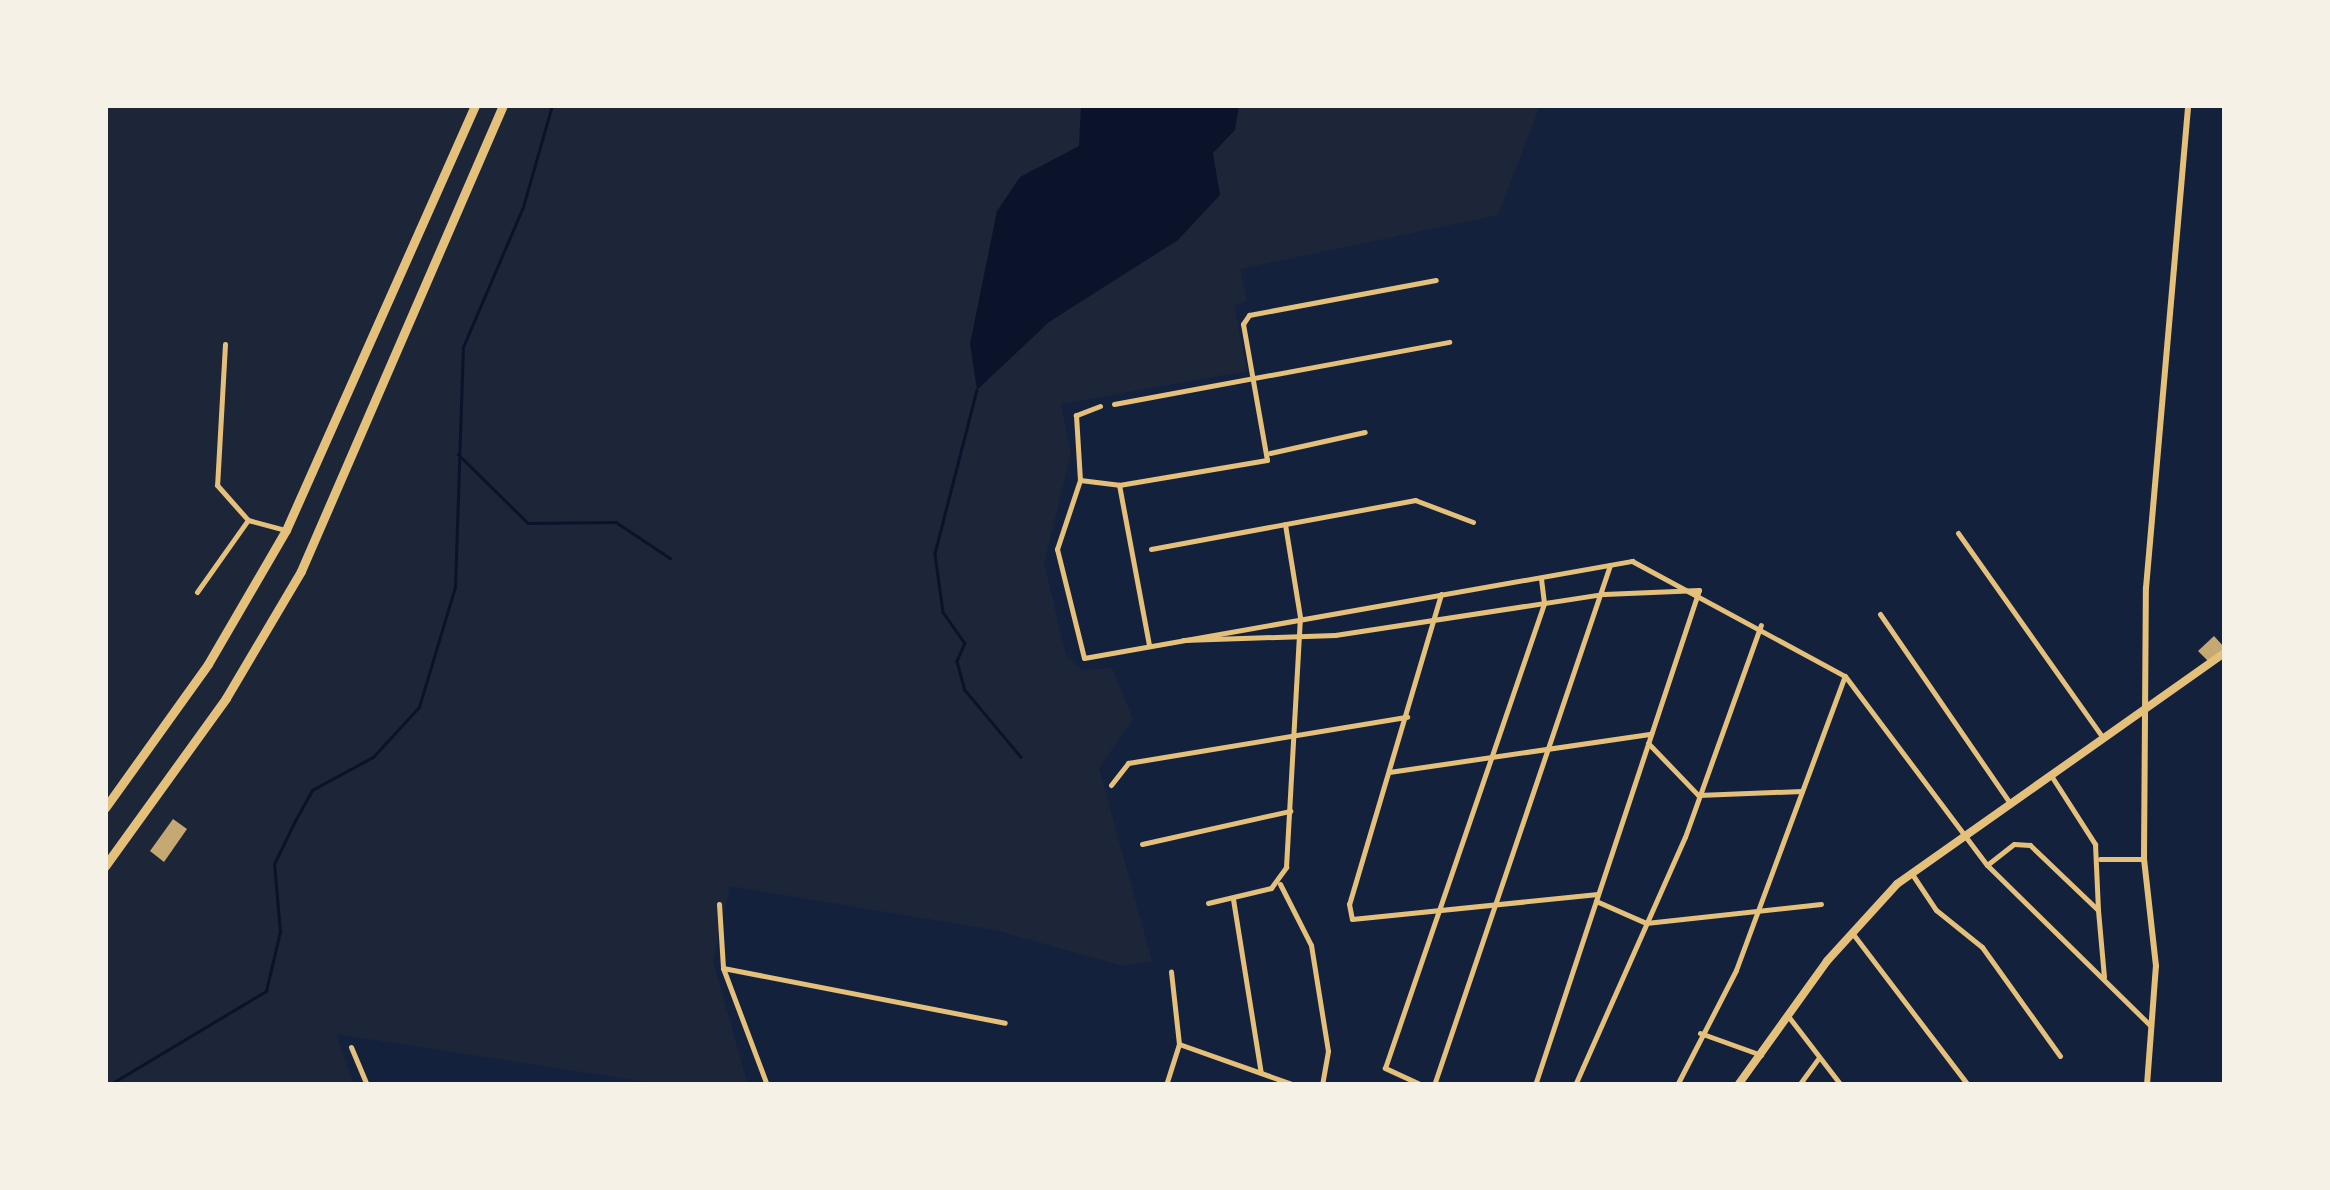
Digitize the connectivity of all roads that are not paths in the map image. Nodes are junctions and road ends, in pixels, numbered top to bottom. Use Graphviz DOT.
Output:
graph roads {
  1 [pos="475,105"];
  2 [pos="503,105"];
  3 [pos="2188,105"];
  4 [pos="1436,280"];
  5 [pos="1448,342"];
  6 [pos="225,344"];
  7 [pos="1254,378"];
  8 [pos="1114,404"];
  9 [pos="1100,406"];
  10 [pos="1365,432"];
  11 [pos="1270,453"];
  12 [pos="1080,480"];
  13 [pos="1120,485"];
  14 [pos="248,520"];
  15 [pos="1474,522"];
  16 [pos="1285,524"];
  17 [pos="286,530"];
  18 [pos="1958,533"];
  19 [pos="1151,550"];
  20 [pos="1610,565"];
  21 [pos="1542,578"];
  22 [pos="1699,590"];
  23 [pos="197,592"];
  24 [pos="1441,594"];
  25 [pos="1604,594"];
  26 [pos="1544,604"];
  27 [pos="1880,614"];
  28 [pos="1300,618"];
  29 [pos="1433,621"];
  30 [pos="1761,624"];
  31 [pos="1298,638"];
  32 [pos="1177,639"];
  33 [pos="1149,645"];
  34 [pos="2225,653"];
  35 [pos="1845,676"];
  36 [pos="2148,703"];
  37 [pos="1407,718"];
  38 [pos="1298,732"];
  39 [pos="1651,734"];
  40 [pos="2101,736"];
  41 [pos="1648,742"];
  42 [pos="1549,748"];
  43 [pos="1492,758"];
  44 [pos="1389,772"];
  45 [pos="2050,774"];
  46 [pos="1111,784"];
  47 [pos="1802,791"];
  48 [pos="1698,795"];
  49 [pos="2010,802"];
  50 [pos="105,808"];
  51 [pos="1290,811"];
  52 [pos="1968,833"];
  53 [pos="1142,844"];
  54 [pos="2144,858"];
  55 [pos="2100,860"];
  56 [pos="1987,864"];
  57 [pos="105,866"];
  58 [pos="1912,873"];
  59 [pos="1280,884"];
  60 [pos="1597,898"];
  61 [pos="1233,899"];
  62 [pos="1208,903"];
  63 [pos="719,904"];
  64 [pos="1821,904"];
  65 [pos="1494,906"];
  66 [pos="2098,910"];
  67 [pos="1757,912"];
  68 [pos="1438,915"];
  69 [pos="1646,924"];
  70 [pos="1852,932"];
  71 [pos="724,968"];
  72 [pos="1170,972"];
  73 [pos="2104,978"];
  74 [pos="1788,1016"];
  75 [pos="1005,1023"];
  76 [pos="2153,1028"];
  77 [pos="1700,1033"];
  78 [pos="1180,1044"];
  79 [pos="351,1047"];
  80 [pos="1761,1055"];
  81 [pos="2060,1056"];
  82 [pos="1818,1059"];
  83 [pos="1261,1073"];
  84 [pos="1272,1081"];
  85 [pos="366,1085"];
  86 [pos="766,1085"];
  87 [pos="1166,1085"];
  88 [pos="1294,1085"];
  89 [pos="1322,1085"];
  90 [pos="1422,1085"];
  91 [pos="1434,1085"];
  92 [pos="1535,1085"];
  93 [pos="1574,1085"];
  94 [pos="1677,1085"];
  95 [pos="1738,1085"];
  96 [pos="1800,1085"];
  97 [pos="1840,1085"];
  98 [pos="1968,1085"];
  99 [pos="2147,1085"];
  1 -- 17 [label="highway"];
  2 -- 57 [label="highway"];
  3 -- 36 [label="street"];
  4 -- 7 [label="street"];
  5 -- 7 [label="street"];
  6 -- 14 [label="street"];
  7 -- 8 [label="street"];
  7 -- 11 [label="street"];
  9 -- 12 [label="street"];
  10 -- 11 [label="street"];
  11 -- 13 [label="street"];
  12 -- 13 [label="street"];
  12 -- 33 [label="street"];
  13 -- 33 [label="street"];
  14 -- 17 [label="street"];
  14 -- 23 [label="street"];
  15 -- 16 [label="street"];
  16 -- 19 [label="street"];
  16 -- 28 [label="street"];
  17 -- 50 [label="highway"];
  18 -- 40 [label="street"];
  20 -- 21 [label="street"];
  20 -- 22 [label="street"];
  20 -- 25 [label="street"];
  21 -- 24 [label="street"];
  21 -- 26 [label="street"];
  22 -- 25 [label="street"];
  22 -- 30 [label="street"];
  22 -- 39 [label="street"];
  24 -- 28 [label="street"];
  24 -- 29 [label="street"];
  25 -- 26 [label="street"];
  25 -- 42 [label="street"];
  26 -- 29 [label="street"];
  26 -- 43 [label="street"];
  27 -- 49 [label="street"];
  28 -- 31 [label="street"];
  28 -- 32 [label="street"];
  29 -- 31 [label="street"];
  29 -- 37 [label="street"];
  30 -- 35 [label="street"];
  30 -- 48 [label="street"];
  31 -- 32 [label="street"];
  31 -- 38 [label="street"];
  32 -- 33 [label="street"];
  34 -- 36 [label="main road"];
  35 -- 47 [label="street"];
  35 -- 52 [label="street"];
  36 -- 40 [label="main road"];
  36 -- 54 [label="street"];
  37 -- 38 [label="street"];
  37 -- 44 [label="street"];
  38 -- 46 [label="street"];
  38 -- 51 [label="street"];
  39 -- 41 [label="street"];
  39 -- 42 [label="street"];
  40 -- 45 [label="main road"];
  41 -- 48 [label="street"];
  41 -- 60 [label="street"];
  42 -- 43 [label="street"];
  42 -- 65 [label="street"];
  43 -- 44 [label="street"];
  43 -- 68 [label="street"];
  44 -- 68 [label="street"];
  45 -- 49 [label="main road"];
  45 -- 55 [label="street"];
  47 -- 48 [label="street"];
  47 -- 67 [label="street"];
  48 -- 69 [label="street"];
  49 -- 52 [label="main road"];
  51 -- 53 [label="street"];
  51 -- 59 [label="street"];
  52 -- 56 [label="street"];
  52 -- 58 [label="main road"];
  54 -- 55 [label="street"];
  54 -- 76 [label="street"];
  55 -- 66 [label="street"];
  56 -- 66 [label="street"];
  56 -- 73 [label="street"];
  58 -- 70 [label="main road"];
  58 -- 81 [label="street"];
  59 -- 61 [label="street"];
  59 -- 89 [label="street"];
  60 -- 65 [label="street"];
  60 -- 69 [label="street"];
  60 -- 92 [label="street"];
  61 -- 62 [label="street"];
  61 -- 83 [label="street"];
  63 -- 71 [label="street"];
  64 -- 67 [label="street"];
  65 -- 68 [label="street"];
  65 -- 91 [label="street"];
  66 -- 73 [label="street"];
  67 -- 69 [label="street"];
  67 -- 77 [label="street"];
  68 -- 90 [label="street"];
  69 -- 93 [label="street"];
  70 -- 74 [label="main road"];
  70 -- 98 [label="street"];
  71 -- 75 [label="street"];
  71 -- 86 [label="street"];
  72 -- 78 [label="street"];
  73 -- 76 [label="street"];
  74 -- 80 [label="main road"];
  74 -- 82 [label="street"];
  76 -- 99 [label="street"];
  77 -- 80 [label="street"];
  77 -- 94 [label="street"];
  78 -- 83 [label="street"];
  78 -- 87 [label="street"];
  79 -- 85 [label="street"];
  80 -- 95 [label="main road"];
  82 -- 96 [label="street"];
  82 -- 97 [label="street"];
  83 -- 84 [label="street"];
  84 -- 88 [label="street"];
}
